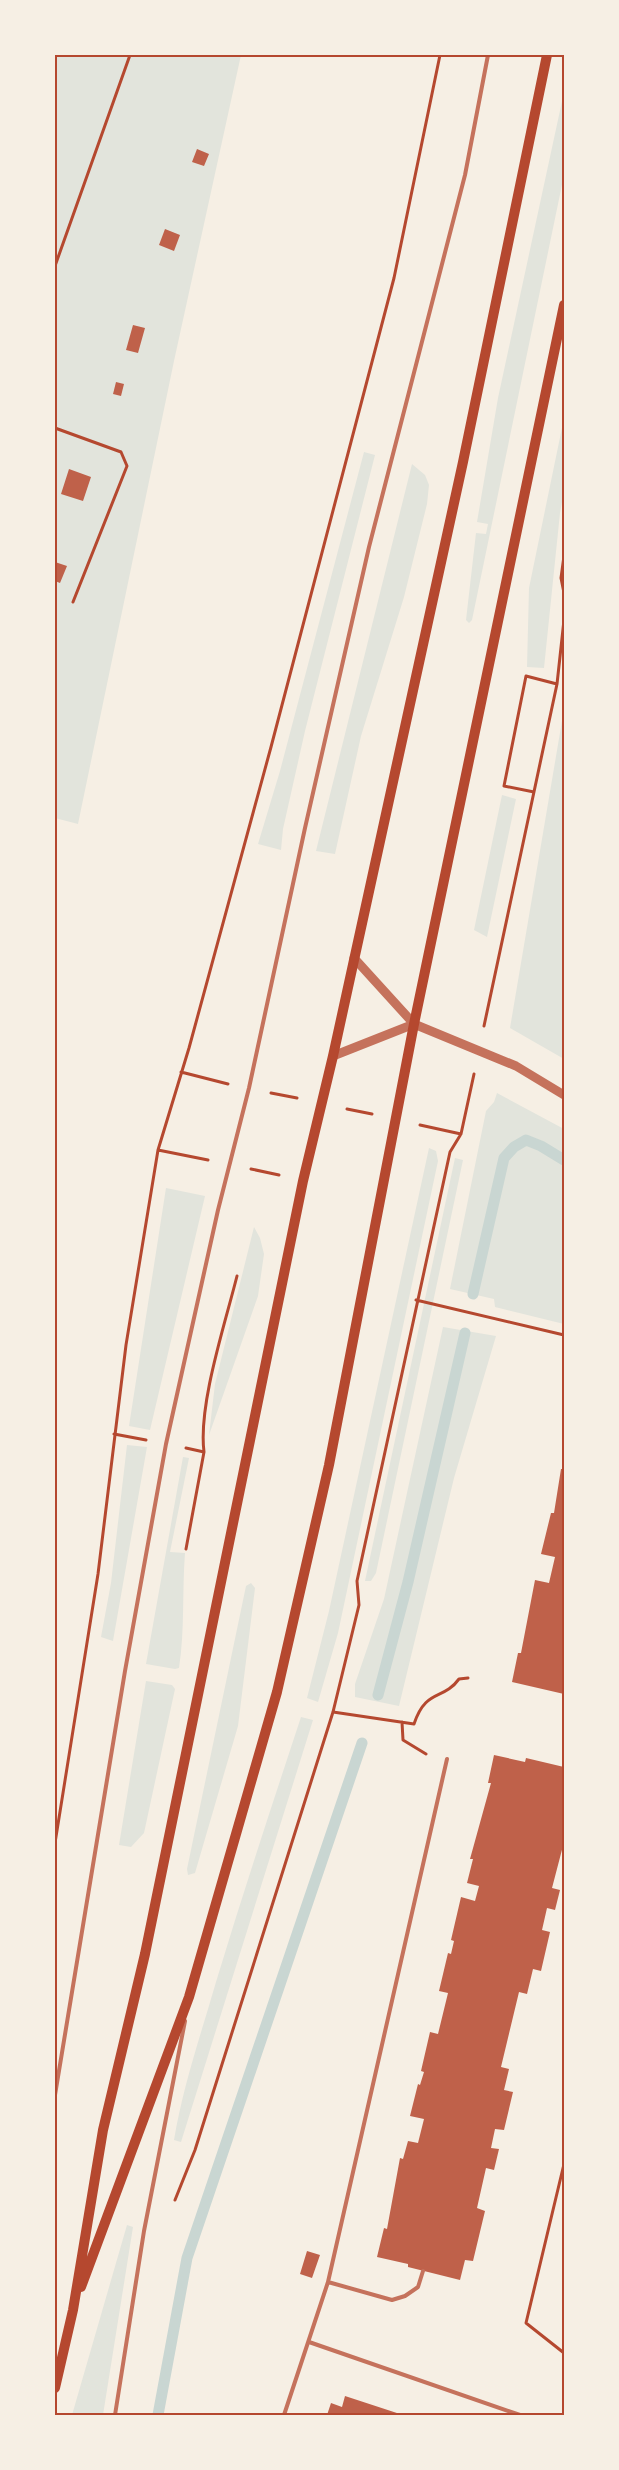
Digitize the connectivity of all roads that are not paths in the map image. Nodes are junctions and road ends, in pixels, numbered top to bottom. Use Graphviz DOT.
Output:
graph roads {
  1 [pos="488,55"];
  2 [pos="547,55"];
  3 [pos="564,304"];
  4 [pos="354,958"];
  5 [pos="414,1024"];
  6 [pos="333,1056"];
  7 [pos="564,1096"];
  8 [pos="447,1758"];
  9 [pos="189,1997"];
  10 [pos="55,2095"];
  11 [pos="422,2271"];
  12 [pos="328,2282"];
  13 [pos="73,2310"];
  14 [pos="309,2342"];
  15 [pos="55,2388"];
  16 [pos="116,2415"];
  17 [pos="284,2415"];
  18 [pos="520,2415"];
  1 -- 10 [label="lane"];
  2 -- 4 [label="main road"];
  3 -- 5 [label="main road"];
  4 -- 5 [label="street"];
  4 -- 6 [label="main road"];
  5 -- 6 [label="street"];
  5 -- 7 [label="street"];
  5 -- 9 [label="main road"];
  6 -- 13 [label="main road"];
  8 -- 12 [label="lane"];
  9 -- 13 [label="main road"];
  9 -- 16 [label="lane"];
  11 -- 12 [label="lane"];
  12 -- 14 [label="lane"];
  13 -- 15 [label="main road"];
  14 -- 17 [label="lane"];
  14 -- 18 [label="lane"];
}
